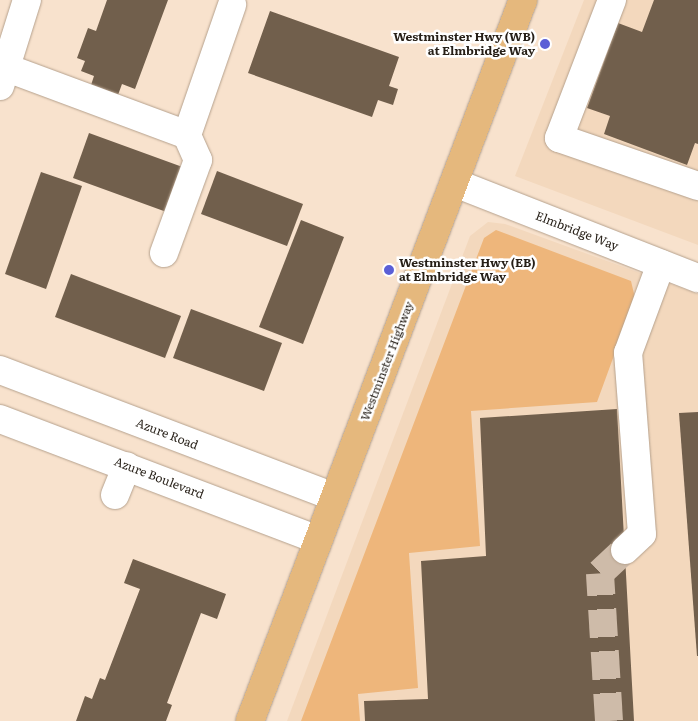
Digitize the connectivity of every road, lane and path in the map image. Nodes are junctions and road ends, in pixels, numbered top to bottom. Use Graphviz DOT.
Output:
graph roads {
  1 [pos="27,0"];
  2 [pos="523,0"];
  3 [pos="603,3"];
  4 [pos="232,5"];
  5 [pos="4,77"];
  6 [pos="187,135"];
  7 [pos="455,183"];
  8 [pos="698,186"];
  9 [pos="164,253"];
  10 [pos="661,264"];
  11 [pos="698,278"];
  12 [pos="0,370"];
  13 [pos="0,419"];
  14 [pos="127,466"];
  15 [pos="115,495"];
  16 [pos="334,497"];
  17 [pos="318,540"];
  18 [pos="625,550"];
  19 [pos="250,721"];
  1 -- 5 [label="street"];
  2 -- 7 [label="main road, Westminster Highway"];
  3 -- 8 [label="street"];
  4 -- 6 [label="street"];
  5 -- 6 [label="street"];
  6 -- 9 [label="street"];
  7 -- 10 [label="street, Elmbridge Way"];
  7 -- 16 [label="main road, Westminster Highway"];
  10 -- 11 [label="street, Elmbridge Way"];
  10 -- 18 [label="street"];
  12 -- 16 [label="street, Azure Road"];
  13 -- 14 [label="street, Azure Boulevard"];
  14 -- 15 [label="street"];
  14 -- 17 [label="street, Azure Boulevard"];
  16 -- 17 [label="main road, Westminster Highway"];
  17 -- 19 [label="main road, Westminster Highway"];
}
